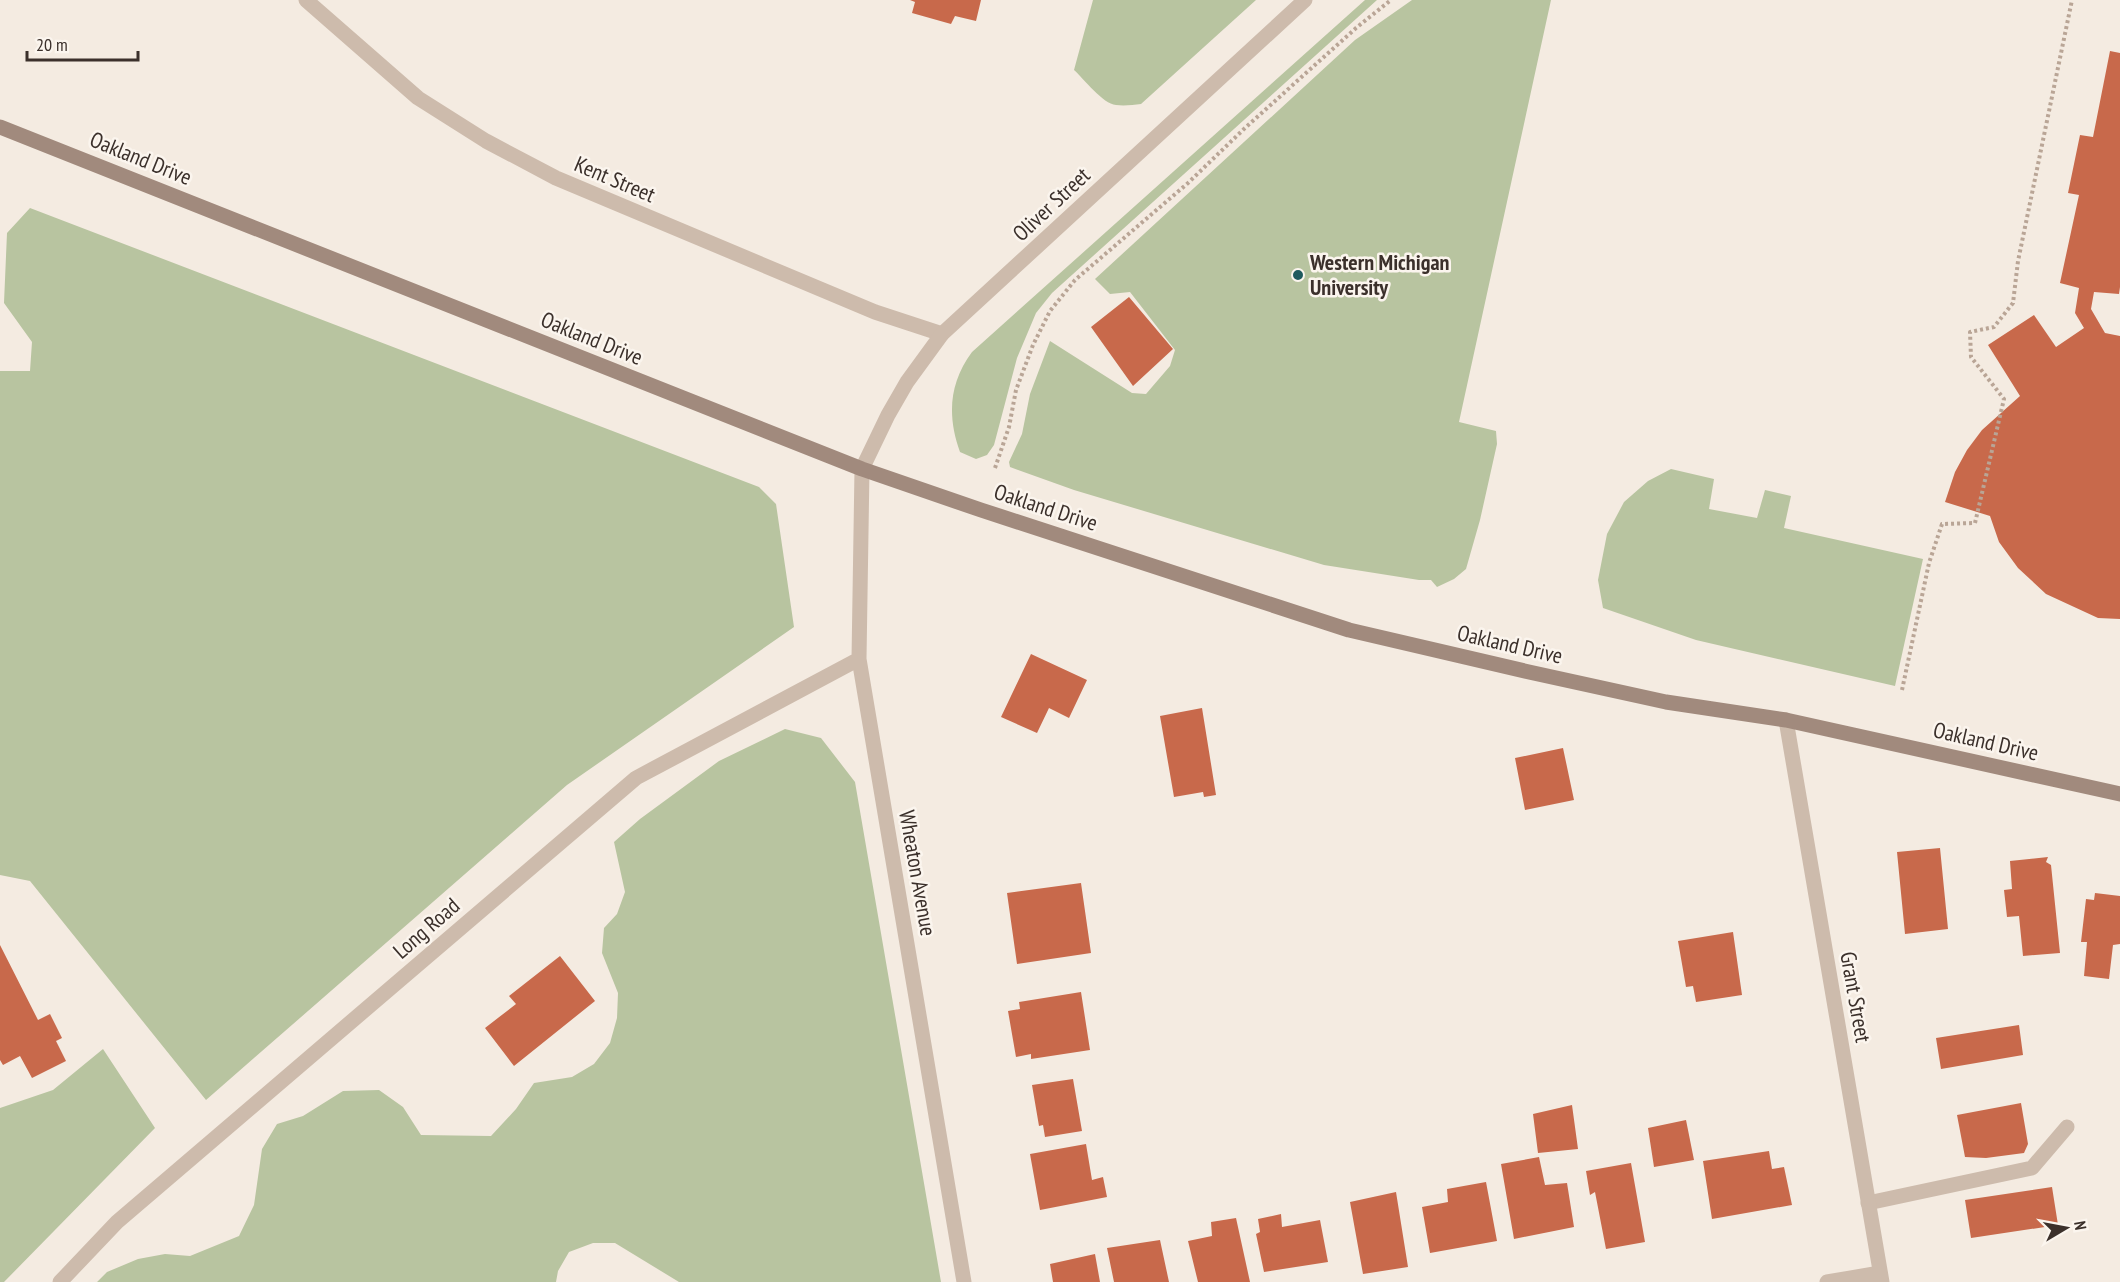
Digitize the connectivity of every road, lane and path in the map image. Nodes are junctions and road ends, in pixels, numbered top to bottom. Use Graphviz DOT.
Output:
graph roads {
  1 [pos="306,0"];
  2 [pos="1305,0"];
  3 [pos="1391,0"];
  4 [pos="2072,0"];
  5 [pos="0,127"];
  6 [pos="942,334"];
  7 [pos="995,468"];
  8 [pos="862,469"];
  9 [pos="859,659"];
  10 [pos="1902,690"];
  11 [pos="1786,720"];
  12 [pos="2120,794"];
  13 [pos="2067,1126"];
  14 [pos="1868,1203"];
  15 [pos="1881,1278"];
  16 [pos="60,1282"];
  17 [pos="964,1282"];
  18 [pos="1827,1282"];
  1 -- 6 [label="street, Kent Street"];
  2 -- 6 [label="street, Oliver Street"];
  3 -- 7 [label="path"];
  4 -- 10 [label="path"];
  5 -- 8 [label="main road, Oakland Drive"];
  6 -- 8 [label="street, Oliver Street"];
  8 -- 9 [label="street, Wheaton Avenue"];
  8 -- 11 [label="main road, Oakland Drive"];
  9 -- 16 [label="street, Long Road"];
  9 -- 17 [label="street, Wheaton Avenue"];
  11 -- 12 [label="main road, Oakland Drive"];
  11 -- 14 [label="street, Grant Street"];
  13 -- 14 [label="street"];
  14 -- 15 [label="street, Grant Street"];
  15 -- 18 [label="street"];
}
